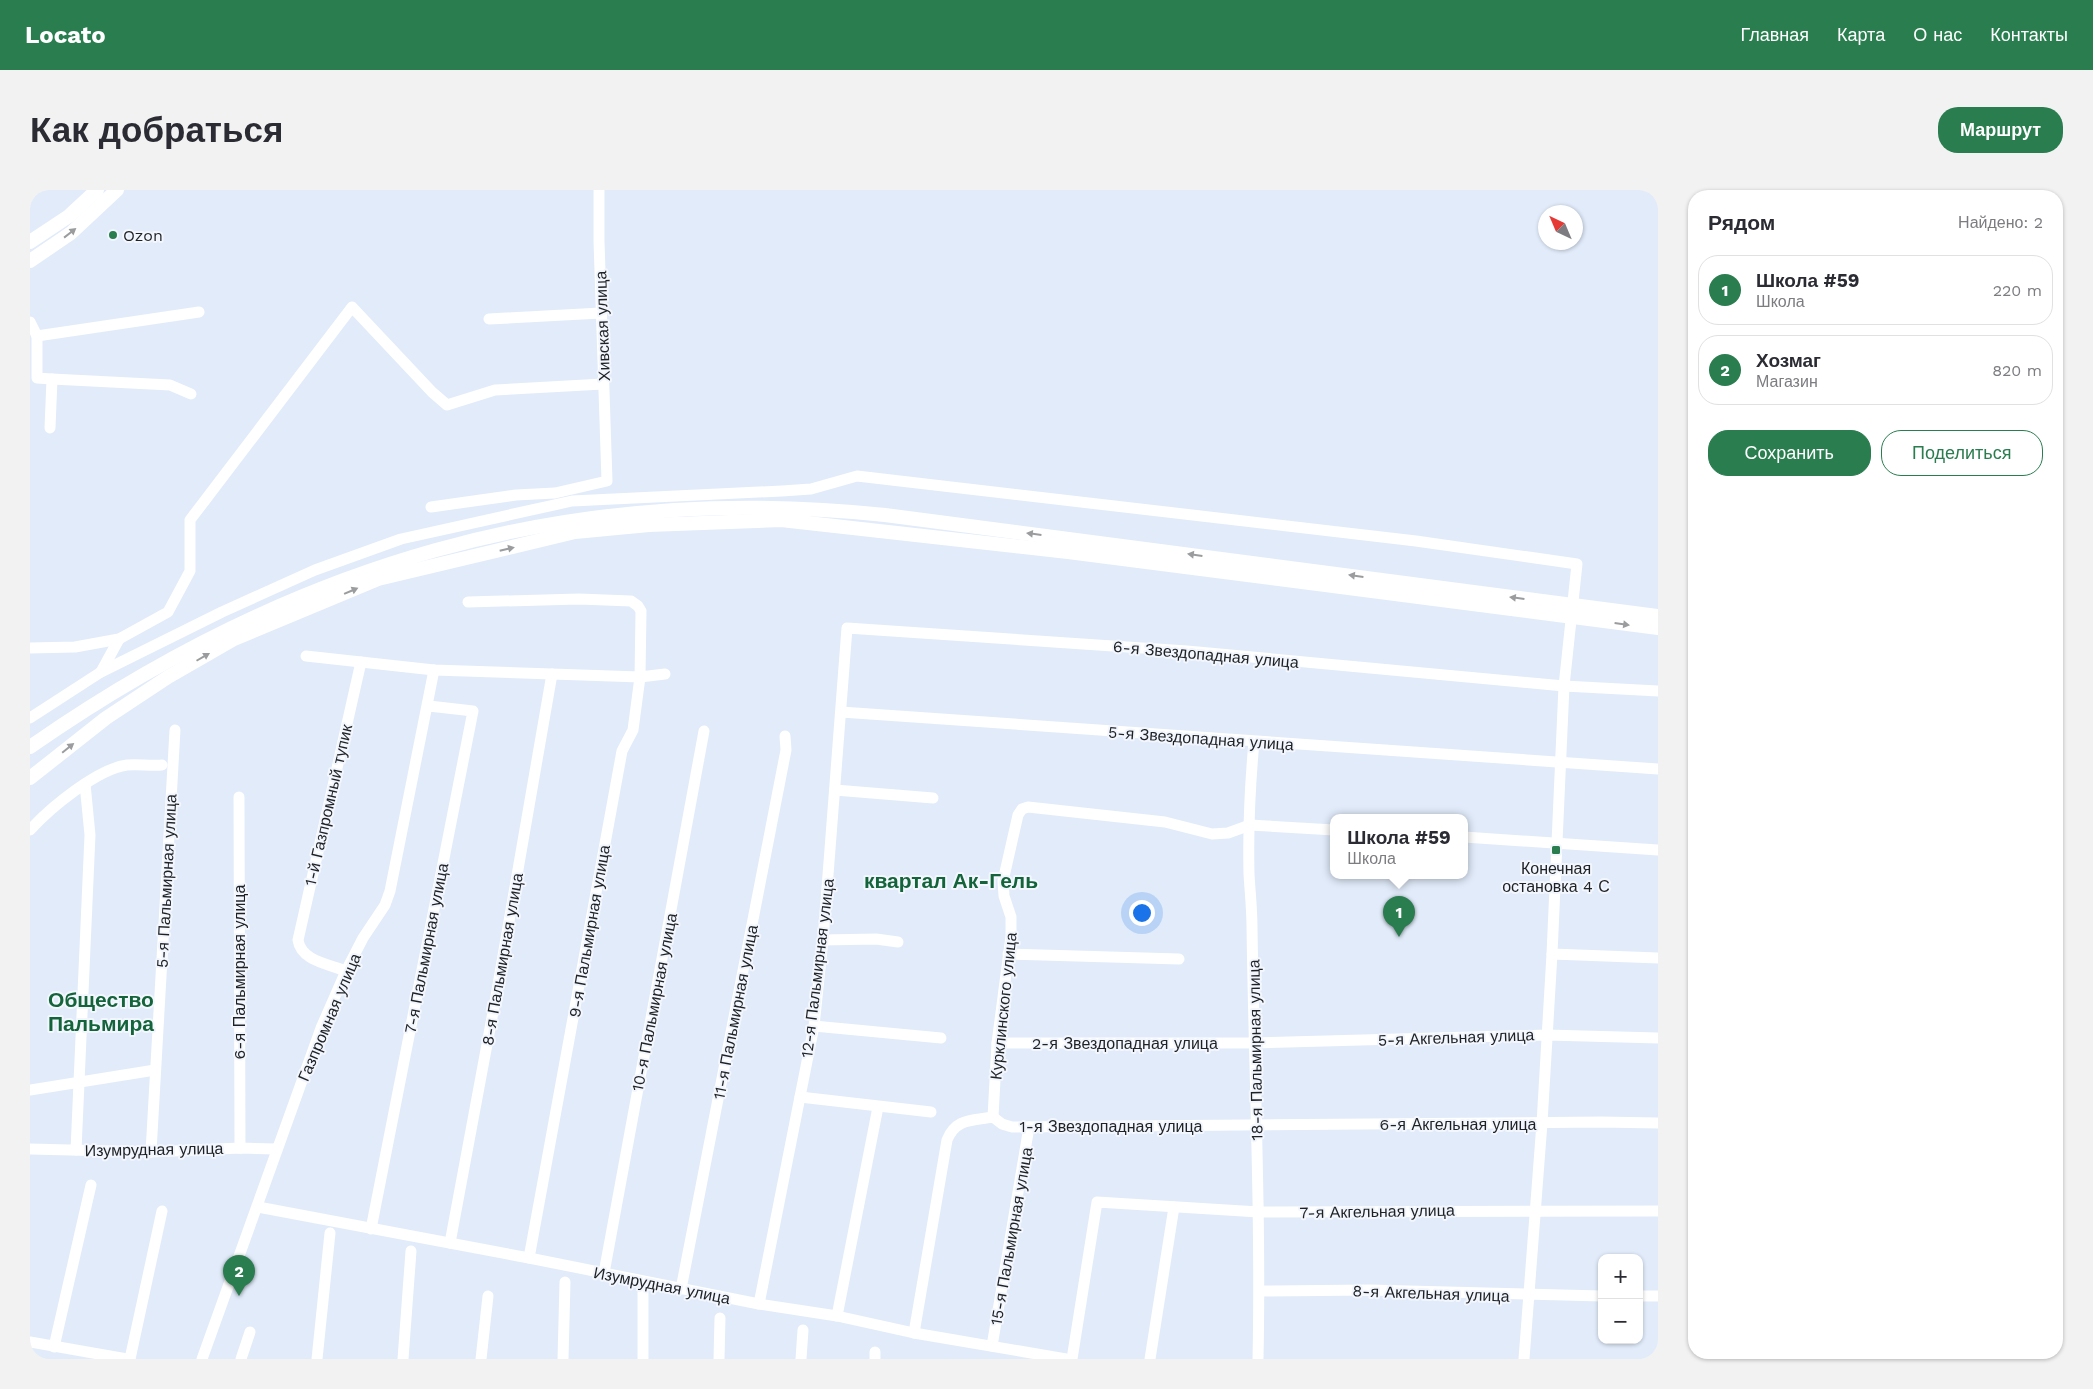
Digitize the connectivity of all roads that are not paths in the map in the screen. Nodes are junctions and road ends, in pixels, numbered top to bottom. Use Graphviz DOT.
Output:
graph roads {
  1 [pos="97,190"];
  2 [pos="117,190"];
  3 [pos="599,190"];
  4 [pos="30,242"];
  5 [pos="30,261"];
  6 [pos="199,312"];
  7 [pos="601,312"];
  8 [pos="489,319"];
  9 [pos="30,322"];
  10 [pos="37,336"];
  11 [pos="52,379"];
  12 [pos="603,384"];
  13 [pos="191,394"];
  14 [pos="50,428"];
  15 [pos="432,507"];
  16 [pos="468,602"];
  17 [pos="1564,610"];
  18 [pos="1586,613"];
  19 [pos="1658,616"];
  20 [pos="846,628"];
  21 [pos="1658,628"];
  22 [pos="119,639"];
  23 [pos="30,648"];
  24 [pos="306,656"];
  25 [pos="361,662"];
  26 [pos="434,670"];
  27 [pos="101,672"];
  28 [pos="552,674"];
  29 [pos="666,674"];
  30 [pos="640,677"];
  31 [pos="1564,686"];
  32 [pos="1658,691"];
  33 [pos="428,706"];
  34 [pos="840,712"];
  35 [pos="30,718"];
  36 [pos="174,730"];
  37 [pos="704,731"];
  38 [pos="785,736"];
  39 [pos="1254,742"];
  40 [pos="30,747"];
  41 [pos="1561,763"];
  42 [pos="162,765"];
  43 [pos="1658,769"];
  44 [pos="30,778"];
  45 [pos="85,784"];
  46 [pos="835,790"];
  47 [pos="239,796"];
  48 [pos="933,798"];
  49 [pos="1250,825"];
  50 [pos="30,830"];
  51 [pos="1330,830"];
  52 [pos="1468,837"];
  53 [pos="1558,843"];
  54 [pos="1658,850"];
  55 [pos="823,940"];
  56 [pos="898,942"];
  57 [pos="1008,954"];
  58 [pos="1552,954"];
  59 [pos="1179,958"];
  60 [pos="1658,958"];
  61 [pos="346,971"];
  62 [pos="814,1026"];
  63 [pos="1547,1035"];
  64 [pos="941,1038"];
  65 [pos="1658,1038"];
  66 [pos="997,1043"];
  67 [pos="1254,1043"];
  68 [pos="156,1070"];
  69 [pos="80,1082"];
  70 [pos="30,1090"];
  71 [pos="800,1097"];
  72 [pos="878,1107"];
  73 [pos="931,1112"];
  74 [pos="993,1117"];
  75 [pos="1658,1123"];
  76 [pos="1542,1124"];
  77 [pos="1257,1125"];
  78 [pos="1029,1127"];
  79 [pos="240,1148"];
  80 [pos="30,1149"];
  81 [pos="278,1149"];
  82 [pos="76,1150"];
  83 [pos="151,1152"];
  84 [pos="90,1185"];
  85 [pos="1174,1206"];
  86 [pos="258,1207"];
  87 [pos="1535,1210"];
  88 [pos="162,1211"];
  89 [pos="1658,1211"];
  90 [pos="1259,1212"];
  91 [pos="370,1229"];
  92 [pos="330,1233"];
  93 [pos="450,1243"];
  94 [pos="411,1250"];
  95 [pos="529,1258"];
  96 [pos="604,1273"];
  97 [pos="565,1282"];
  98 [pos="681,1289"];
  99 [pos="1260,1291"];
  100 [pos="642,1293"];
  101 [pos="488,1296"];
  102 [pos="1528,1296"];
  103 [pos="1598,1296"];
  104 [pos="1643,1296"];
  105 [pos="1658,1296"];
  106 [pos="759,1304"];
  107 [pos="837,1316"];
  108 [pos="720,1318"];
  109 [pos="803,1330"];
  110 [pos="250,1332"];
  111 [pos="914,1333"];
  112 [pos="30,1342"];
  113 [pos="992,1346"];
  114 [pos="54,1347"];
  115 [pos="128,1359"];
  116 [pos="202,1359"];
  117 [pos="241,1359"];
  118 [pos="317,1359"];
  119 [pos="403,1359"];
  120 [pos="481,1359"];
  121 [pos="563,1359"];
  122 [pos="643,1359"];
  123 [pos="719,1359"];
  124 [pos="801,1359"];
  125 [pos="1066,1359"];
  126 [pos="1072,1359"];
  127 [pos="1150,1359"];
  128 [pos="1258,1359"];
  129 [pos="1524,1359"];
  1 -- 4 [label="main road"];
  5 -- 2 [label="main road, one-way"];
  3 -- 7 [label="street, Хивская улица"];
  6 -- 10 [label="street"];
  7 -- 8 [label="street"];
  7 -- 12 [label="street, Хивская улица"];
  9 -- 10 [label="street"];
  10 -- 11 [label="street"];
  11 -- 13 [label="street"];
  11 -- 14 [label="street"];
  12 -- 15 [label="street, Хивская улица"];
  12 -- 22 [label="street"];
  16 -- 30 [label="street, 9-я Пальмирная улица"];
  17 -- 18 [label="main road"];
  17 -- 40 [label="main road, one-way"];
  44 -- 17 [label="main road, one-way"];
  18 -- 19 [label="main road"];
  18 -- 21 [label="main road, one-way"];
  20 -- 31 [label="street, 6-я Звездопадная улица"];
  20 -- 34 [label="street, 12-я Пальмирная улица"];
  22 -- 23 [label="street"];
  22 -- 27 [label="street"];
  24 -- 25 [label="street"];
  25 -- 26 [label="street"];
  25 -- 61 [label="street, 1-й Газпромный тупик"];
  26 -- 28 [label="street"];
  26 -- 33 [label="street, Газпромная улица"];
  27 -- 31 [label="street"];
  27 -- 35 [label="street"];
  28 -- 30 [label="street"];
  28 -- 93 [label="street, 8-я Пальмирная улица"];
  29 -- 30 [label="street"];
  30 -- 95 [label="street, 9-я Пальмирная улица"];
  31 -- 32 [label="street, 6-я Звездопадная улица"];
  31 -- 41 [label="street"];
  33 -- 61 [label="street, Газпромная улица"];
  33 -- 91 [label="street, 7-я Пальмирная улица"];
  34 -- 39 [label="street, 5-я Звездопадная улица"];
  34 -- 46 [label="street, 12-я Пальмирная улица"];
  36 -- 68 [label="street, 5-я Пальмирная улица"];
  37 -- 96 [label="street, 10-я Пальмирная улица"];
  38 -- 98 [label="street, 11-я Пальмирная улица"];
  39 -- 41 [label="street, 5-я Звездопадная улица"];
  39 -- 49 [label="street, 18-я Пальмирная улица"];
  41 -- 43 [label="street, 5-я Звездопадная улица"];
  41 -- 53 [label="street"];
  42 -- 45 [label="street"];
  45 -- 50 [label="street"];
  45 -- 69 [label="street"];
  46 -- 48 [label="street"];
  46 -- 55 [label="street, 12-я Пальмирная улица"];
  47 -- 79 [label="street, 6-я Пальмирная улица"];
  49 -- 51 [label="street"];
  49 -- 57 [label="street, Курклинского улица"];
  49 -- 67 [label="street, 18-я Пальмирная улица"];
  52 -- 53 [label="street"];
  53 -- 54 [label="street"];
  53 -- 58 [label="street"];
  55 -- 56 [label="street"];
  55 -- 62 [label="street, 12-я Пальмирная улица"];
  57 -- 59 [label="street"];
  57 -- 66 [label="street, Курклинского улица"];
  58 -- 60 [label="street"];
  58 -- 63 [label="street"];
  61 -- 81 [label="street, Газпромная улица"];
  62 -- 64 [label="street"];
  62 -- 71 [label="street, 12-я Пальмирная улица"];
  63 -- 65 [label="street, 5-я Акгельная улица"];
  63 -- 67 [label="street, 5-я Акгельная улица"];
  63 -- 76 [label="street"];
  66 -- 67 [label="street, 2-я Звездопадная улица"];
  66 -- 74 [label="street, Курклинского улица"];
  67 -- 77 [label="street, 18-я Пальмирная улица"];
  68 -- 69 [label="street"];
  68 -- 83 [label="street, 5-я Пальмирная улица"];
  69 -- 70 [label="street"];
  69 -- 82 [label="street"];
  71 -- 72 [label="street"];
  71 -- 106 [label="street, 12-я Пальмирная улица"];
  72 -- 73 [label="street"];
  72 -- 107 [label="street"];
  74 -- 78 [label="street, 1-я Звездопадная улица"];
  74 -- 111 [label="street"];
  75 -- 76 [label="street, 6-я Акгельная улица"];
  76 -- 77 [label="street, 6-я Акгельная улица"];
  76 -- 87 [label="street"];
  77 -- 78 [label="street, 1-я Звездопадная улица"];
  77 -- 90 [label="street, 18-я Пальмирная улица"];
  78 -- 113 [label="street, 15-я Пальмирная улица"];
  79 -- 81 [label="street, Изумрудная улица"];
  79 -- 83 [label="street, Изумрудная улица"];
  80 -- 82 [label="street, Изумрудная улица"];
  81 -- 86 [label="street, Газпромная улица"];
  82 -- 83 [label="street, Изумрудная улица"];
  84 -- 114 [label="street"];
  85 -- 90 [label="street, 7-я Акгельная улица"];
  85 -- 126 [label="street, 7-я Акгельная улица"];
  85 -- 127 [label="street"];
  86 -- 91 [label="street, Изумрудная улица"];
  86 -- 116 [label="street, Газпромная улица"];
  87 -- 89 [label="street, 7-я Акгельная улица"];
  87 -- 90 [label="street, 7-я Акгельная улица"];
  87 -- 102 [label="street"];
  88 -- 115 [label="street"];
  90 -- 99 [label="street, 18-я Пальмирная улица"];
  91 -- 93 [label="street, Изумрудная улица"];
  92 -- 118 [label="street"];
  93 -- 95 [label="street, Изумрудная улица"];
  94 -- 119 [label="street"];
  95 -- 96 [label="street, Изумрудная улица"];
  96 -- 98 [label="street, Изумрудная улица"];
  97 -- 121 [label="street"];
  98 -- 106 [label="street, Изумрудная улица"];
  99 -- 102 [label="street, 8-я Акгельная улица"];
  99 -- 128 [label="street, 18-я Пальмирная улица"];
  100 -- 122 [label="street"];
  101 -- 120 [label="street"];
  102 -- 103 [label="street, 8-я Акгельная улица"];
  102 -- 129 [label="street"];
  104 -- 105 [label="street"];
  106 -- 107 [label="street, Изумрудная улица"];
  107 -- 111 [label="street, Изумрудная улица"];
  108 -- 123 [label="street"];
  109 -- 124 [label="street"];
  110 -- 117 [label="street"];
  111 -- 113 [label="street, Изумрудная улица"];
  112 -- 114 [label="street"];
  113 -- 125 [label="street, Изумрудная улица"];
  114 -- 115 [label="street"];
}
